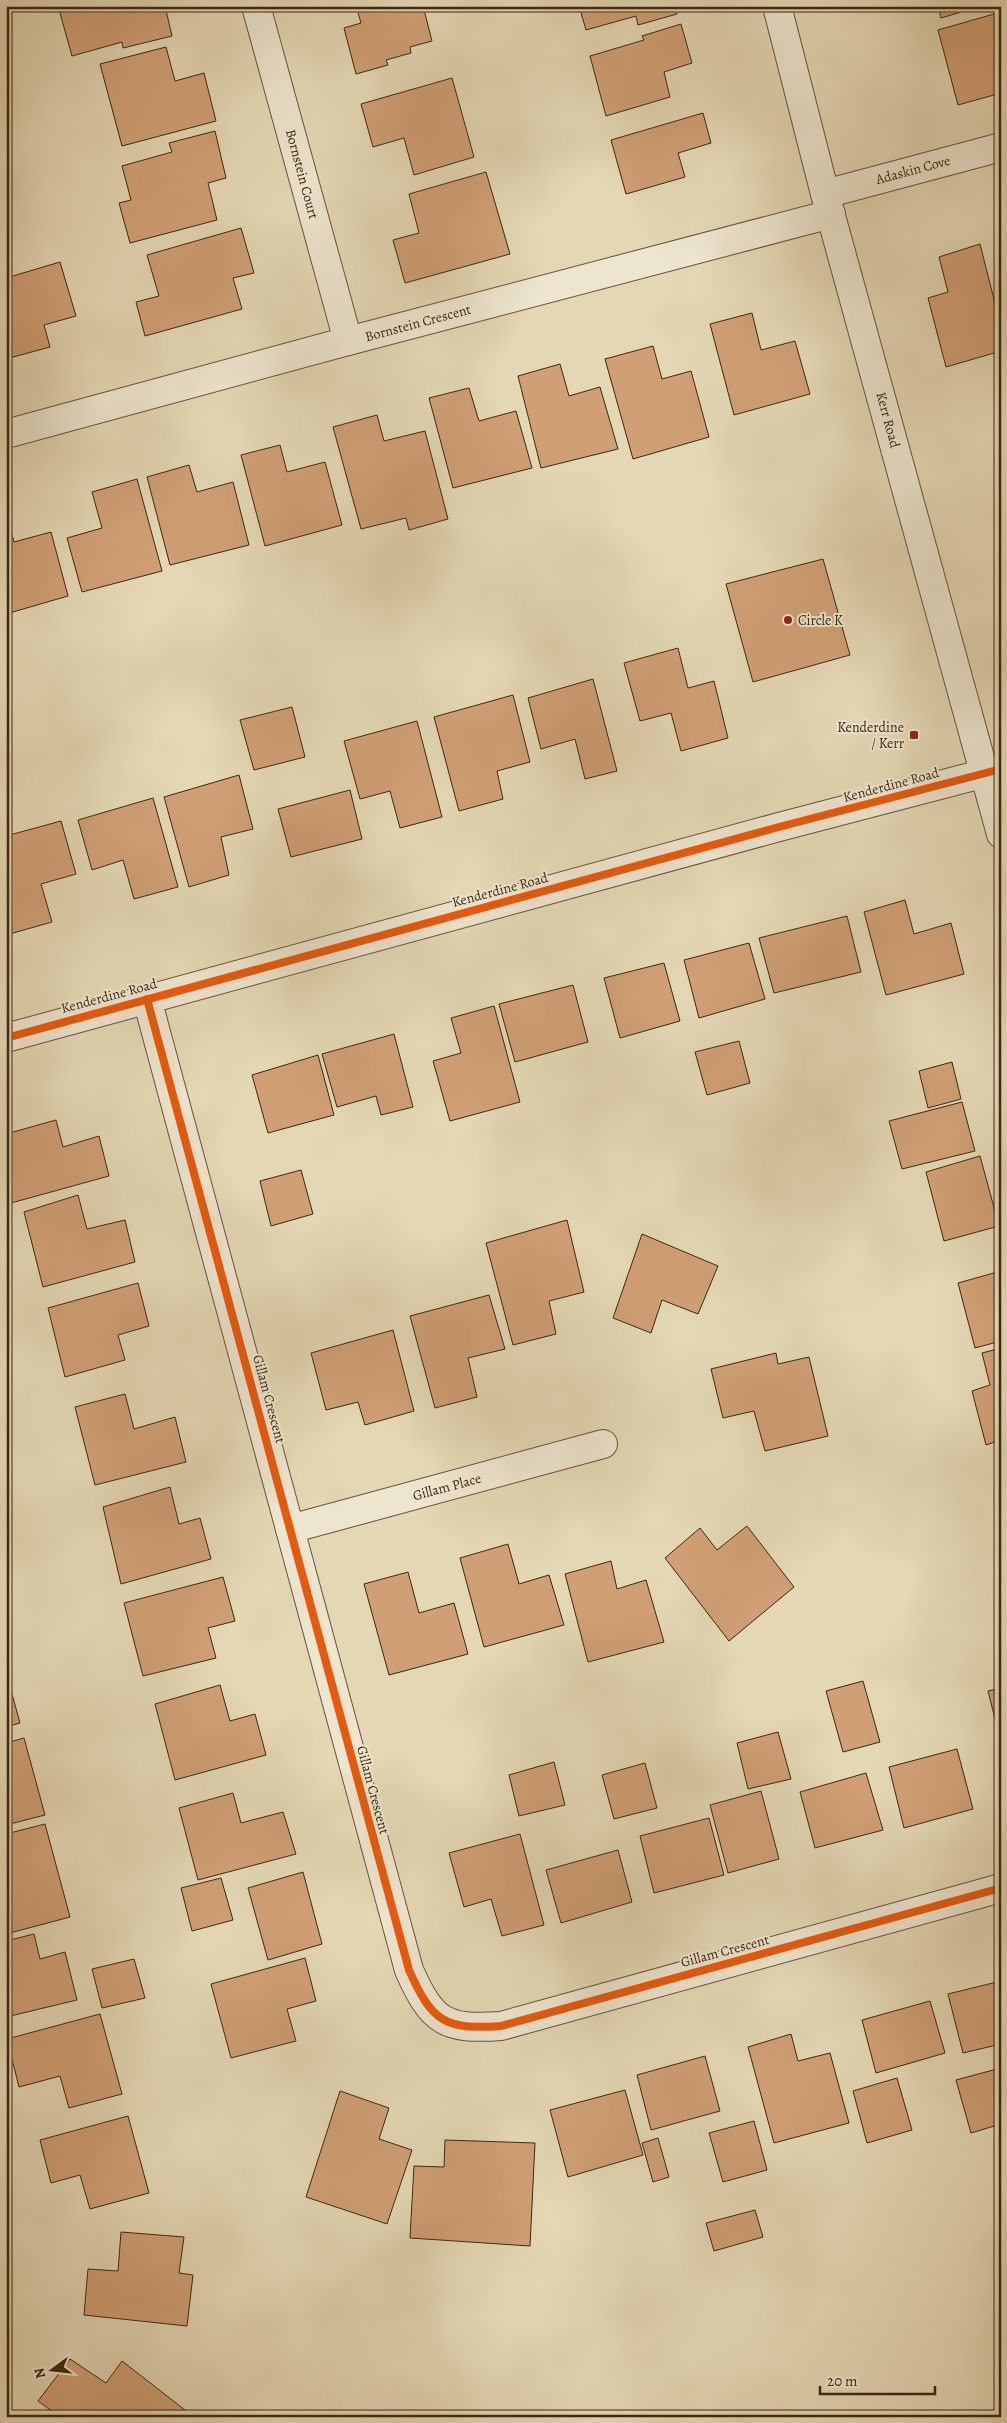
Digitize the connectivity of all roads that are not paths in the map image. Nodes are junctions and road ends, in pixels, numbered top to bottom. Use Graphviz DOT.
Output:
graph roads {
  1 [pos="256,6"];
  2 [pos="777,6"];
  3 [pos="1001,147"];
  4 [pos="828,204"];
  5 [pos="348,341"];
  6 [pos="6,434"];
  7 [pos="993,771"];
  8 [pos="1001,834"];
  9 [pos="147,999"];
  10 [pos="6,1038"];
  11 [pos="603,1444"];
  12 [pos="290,1529"];
  13 [pos="1001,1888"];
  1 -- 5 [label="street, Bornstein Court"];
  2 -- 4 [label="street, Kerr Road"];
  3 -- 4 [label="street, Adaskin Cove"];
  4 -- 5 [label="street, Bornstein Crescent"];
  4 -- 7 [label="street, Kerr Road"];
  5 -- 6 [label="street, Bornstein Crescent"];
  7 -- 8 [label="street, Kerr Road"];
  7 -- 9 [label="street, Kenderdine Road"];
  9 -- 10 [label="street, Kenderdine Road"];
  9 -- 12 [label="street, Gillam Crescent"];
  11 -- 12 [label="street, Gillam Place"];
  12 -- 13 [label="street, Gillam Crescent"];
}
